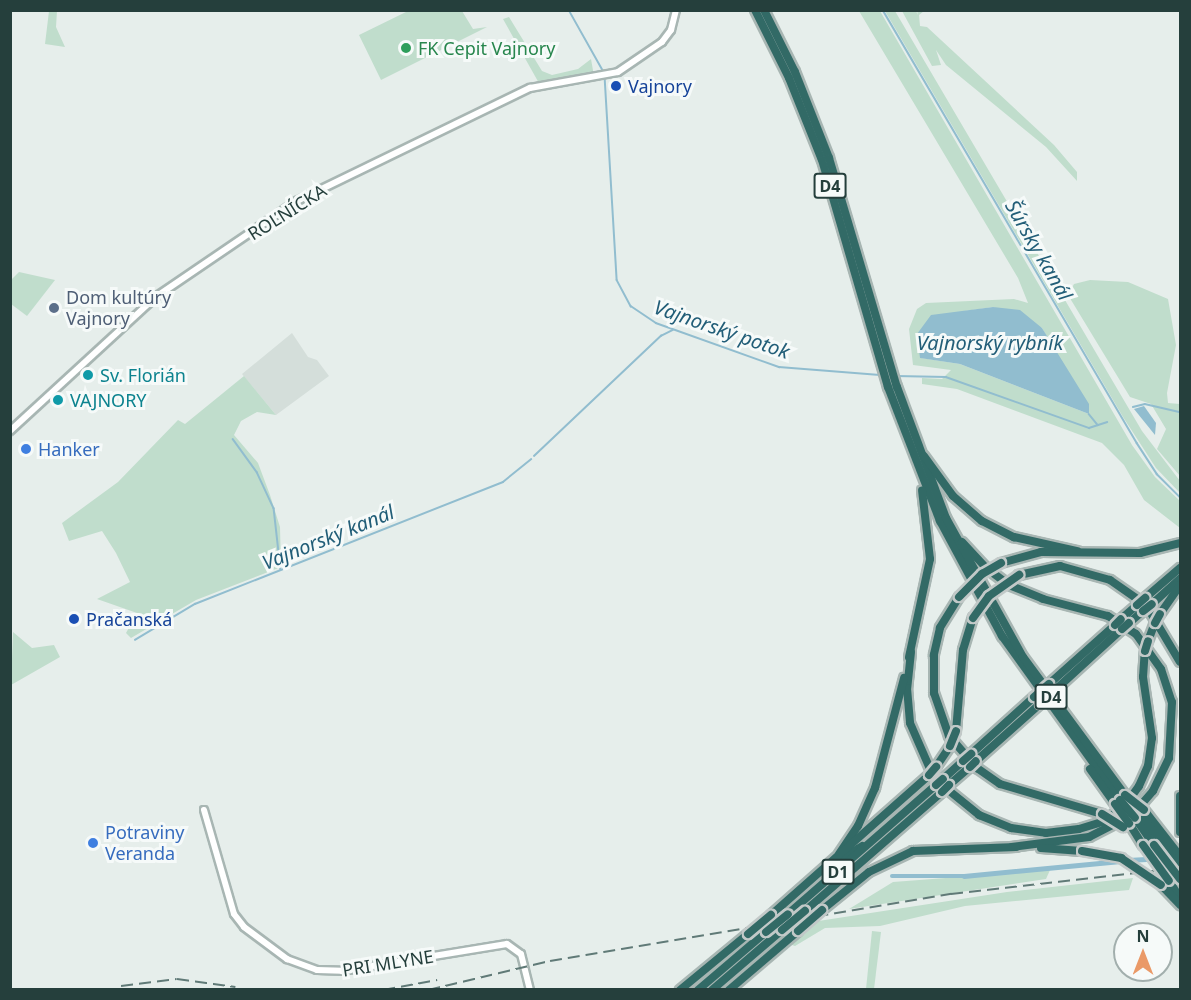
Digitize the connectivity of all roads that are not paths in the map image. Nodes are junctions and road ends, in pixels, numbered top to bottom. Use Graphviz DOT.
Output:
graph roads {
  1 [pos="676,10"];
  2 [pos="755,10"];
  3 [pos="764,10"];
  4 [pos="887,369"];
  5 [pos="893,387"];
  6 [pos="10,431"];
  7 [pos="920,451"];
  8 [pos="917,469"];
  9 [pos="946,518"];
  10 [pos="1180,543"];
  11 [pos="1077,551"];
  12 [pos="1180,568"];
  13 [pos="1180,579"];
  14 [pos="1180,585"];
  15 [pos="1148,601"];
  16 [pos="910,652"];
  17 [pos="1180,662"];
  18 [pos="943,785"];
  19 [pos="1180,796"];
  20 [pos="1120,799"];
  21 [pos="204,810"];
  22 [pos="1134,819"];
  23 [pos="902,828"];
  24 [pos="888,829"];
  25 [pos="1180,832"];
  26 [pos="1163,844"];
  27 [pos="1012,847"];
  28 [pos="839,854"];
  29 [pos="1180,856"];
  30 [pos="1180,867"];
  31 [pos="1180,879"];
  32 [pos="810,880"];
  33 [pos="1165,883"];
  34 [pos="1180,898"];
  35 [pos="1180,905"];
  36 [pos="822,910"];
  37 [pos="530,990"];
  38 [pos="680,990"];
  39 [pos="698,990"];
  40 [pos="712,990"];
  41 [pos="729,990"];
  1 -- 6 [label="street, ROĽNÍCKA"];
  2 -- 4 [label="highway, D4"];
  3 -- 4 [label="highway, D4"];
  4 -- 5 [label="highway, D4"];
  5 -- 7 [label="highway, D4"];
  5 -- 8 [label="highway, D4"];
  7 -- 9 [label="highway, D4"];
  7 -- 11 [label="highway"];
  8 -- 16 [label="highway"];
  8 -- 20 [label="highway, D4"];
  9 -- 20 [label="highway, D4"];
  9 -- 27 [label="highway"];
  10 -- 11 [label="highway"];
  11 -- 22 [label="highway, bridge"];
  12 -- 15 [label="highway, D1"];
  13 -- 15 [label="highway, D1"];
  14 -- 16 [label="highway, bridge"];
  15 -- 18 [label="highway, D1, bridge"];
  16 -- 28 [label="highway"];
  17 -- 28 [label="highway, bridge"];
  18 -- 23 [label="highway, D1"];
  18 -- 24 [label="highway, D1"];
  19 -- 25 [label="highway"];
  20 -- 22 [label="highway, D4, bridge"];
  21 -- 37 [label="street, PRI MLYNE"];
  22 -- 26 [label="highway, D4"];
  22 -- 26 [label="highway"];
  22 -- 33 [label="highway, bridge"];
  23 -- 36 [label="highway"];
  23 -- 40 [label="highway, D1, bridge"];
  24 -- 32 [label="highway"];
  24 -- 39 [label="highway, D1, bridge"];
  26 -- 29 [label="highway"];
  26 -- 30 [label="highway, D4"];
  26 -- 31 [label="highway, D4, bridge"];
  27 -- 33 [label="highway, bridge"];
  27 -- 36 [label="highway"];
  28 -- 32 [label="highway"];
  32 -- 38 [label="highway, bridge"];
  33 -- 34 [label="highway"];
  33 -- 35 [label="highway"];
  36 -- 41 [label="highway, bridge"];
}
